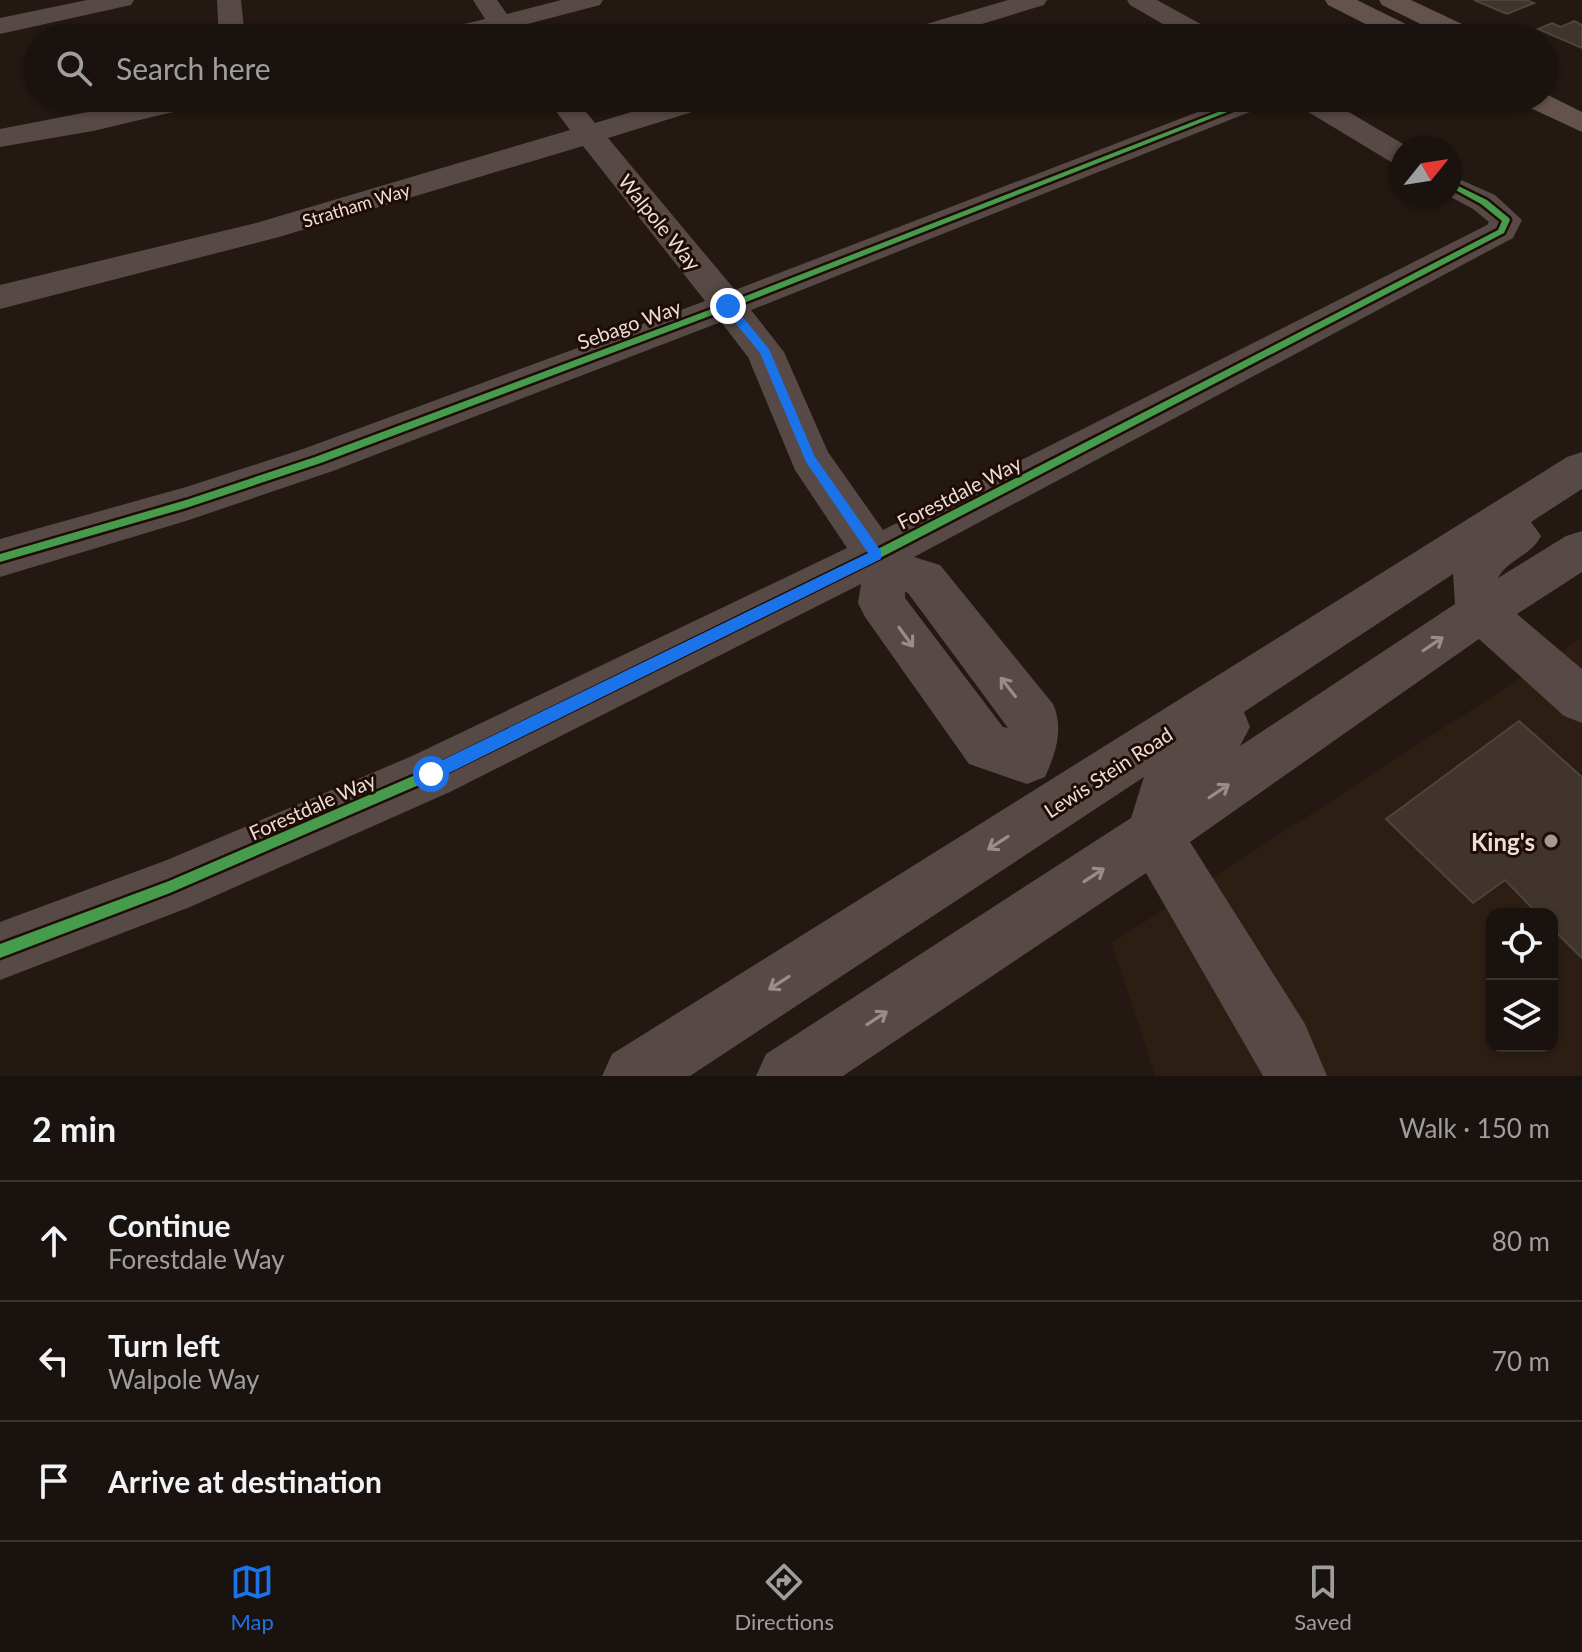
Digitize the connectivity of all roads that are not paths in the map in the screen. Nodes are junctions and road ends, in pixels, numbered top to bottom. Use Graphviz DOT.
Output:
graph roads {
  1 [pos="122,0"];
  2 [pos="229,0"];
  3 [pos="485,0"];
  4 [pos="591,0"];
  5 [pos="1035,0"];
  6 [pos="1139,0"];
  7 [pos="1337,0"];
  8 [pos="1391,0"];
  9 [pos="231,24"];
  10 [pos="502,24"];
  11 [pos="523,24"];
  12 [pos="955,24"];
  13 [pos="1181,24"];
  14 [pos="1385,24"];
  15 [pos="1441,24"];
  16 [pos="0,26"];
  17 [pos="1558,111"];
  18 [pos="136,112"];
  19 [pos="571,112"];
  20 [pos="662,112"];
  21 [pos="1224,112"];
  22 [pos="1328,112"];
  23 [pos="1582,123"];
  24 [pos="589,134"];
  25 [pos="0,138"];
  26 [pos="1390,149"];
  27 [pos="1462,190"];
  28 [pos="0,297"];
  29 [pos="728,306"];
  30 [pos="1582,468"];
  31 [pos="1582,497"];
  32 [pos="1582,549"];
  33 [pos="0,558"];
  34 [pos="881,561"];
  35 [pos="1403,582"];
  36 [pos="1481,612"];
  37 [pos="1582,700"];
  38 [pos="1060,803"];
  39 [pos="1154,835"];
  40 [pos="0,951"];
  41 [pos="634,1076"];
  42 [pos="788,1076"];
  43 [pos="1295,1076"];
  1 -- 16 [label="street"];
  2 -- 9 [label="street"];
  3 -- 10 [label="street"];
  4 -- 11 [label="street"];
  5 -- 12 [label="street"];
  6 -- 13 [label="street"];
  7 -- 14 [label="main road"];
  8 -- 15 [label="main road"];
  17 -- 23 [label="main road"];
  18 -- 25 [label="street"];
  19 -- 24 [label="street, Walpole Way"];
  20 -- 24 [label="street, Stratham Way"];
  21 -- 29 [label="street, Sebago Way"];
  22 -- 26 [label="street"];
  24 -- 28 [label="street, Stratham Way"];
  24 -- 29 [label="street, Walpole Way"];
  27 -- 34 [label="street, Forestdale Way"];
  29 -- 33 [label="street, Sebago Way"];
  29 -- 34 [label="street, Walpole Way"];
  30 -- 35 [label="street, Lewis Stein Road"];
  31 -- 36 [label="street"];
  32 -- 36 [label="street"];
  34 -- 38 [label="street"];
  34 -- 40 [label="street, Forestdale Way"];
  35 -- 38 [label="street, Lewis Stein Road"];
  35 -- 39 [label="street"];
  36 -- 37 [label="street"];
  39 -- 36 [label="street, one-way"];
  38 -- 41 [label="street, Lewis Stein Road, one-way"];
  42 -- 39 [label="street, one-way"];
  39 -- 43 [label="street"];
}
